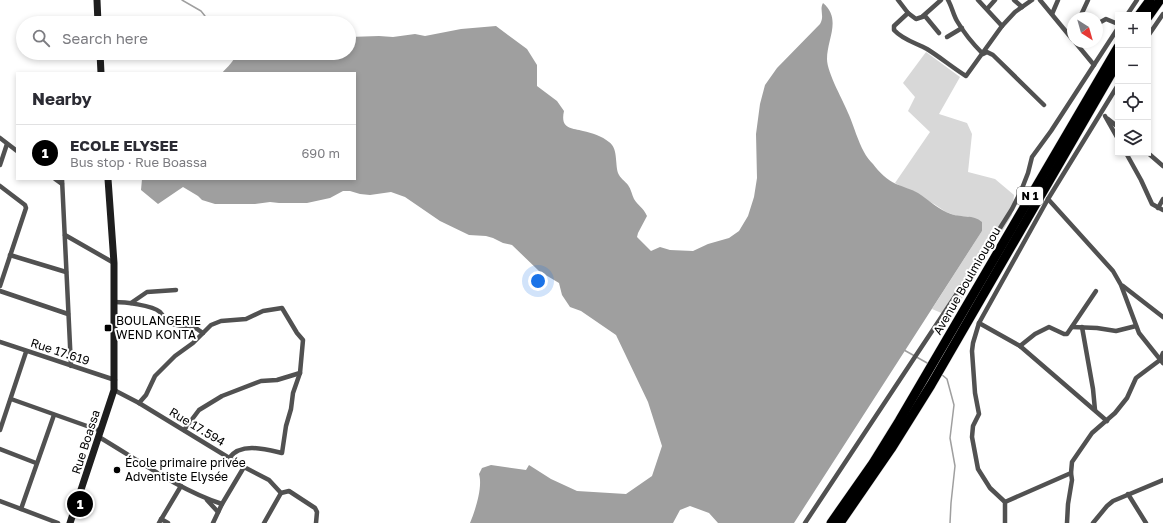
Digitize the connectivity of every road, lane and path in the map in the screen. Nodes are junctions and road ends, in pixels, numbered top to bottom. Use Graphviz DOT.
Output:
graph roads {
  1 [pos="96,0"];
  2 [pos="898,0"];
  3 [pos="941,0"];
  4 [pos="948,0"];
  5 [pos="978,0"];
  6 [pos="996,0"];
  7 [pos="1014,0"];
  8 [pos="1032,0"];
  9 [pos="1040,0"];
  10 [pos="1058,0"];
  11 [pos="1088,0"];
  12 [pos="1137,0"];
  13 [pos="1150,0"];
  14 [pos="1160,0"];
  15 [pos="1022,7"];
  16 [pos="987,9"];
  17 [pos="1082,12"];
  18 [pos="1129,12"];
  19 [pos="1141,12"];
  20 [pos="908,13"];
  21 [pos="1151,13"];
  22 [pos="1052,14"];
  23 [pos="1163,14"];
  24 [pos="97,16"];
  25 [pos="923,16"];
  26 [pos="1103,21"];
  27 [pos="1115,23"];
  28 [pos="1002,26"];
  29 [pos="962,28"];
  30 [pos="1067,31"];
  31 [pos="939,32"];
  32 [pos="1151,32"];
  33 [pos="1115,33"];
  34 [pos="947,37"];
  35 [pos="1080,48"];
  36 [pos="1117,48"];
  37 [pos="983,54"];
  38 [pos="100,60"];
  39 [pos="1094,65"];
  40 [pos="1115,67"];
  41 [pos="101,72"];
  42 [pos="1115,91"];
  43 [pos="1044,105"];
  44 [pos="1103,114"];
  45 [pos="1115,124"];
  46 [pos="1115,134"];
  47 [pos="0,138"];
  48 [pos="7,144"];
  49 [pos="16,150"];
  50 [pos="1128,156"];
  51 [pos="1151,156"];
  52 [pos="0,165"];
  53 [pos="1163,166"];
  54 [pos="108,180"];
  55 [pos="62,182"];
  56 [pos="0,186"];
  57 [pos="1048,199"];
  58 [pos="1163,199"];
  59 [pos="1158,208"];
  60 [pos="1163,210"];
  61 [pos="65,235"];
  62 [pos="10,255"];
  63 [pos="114,263"];
  64 [pos="66,272"];
  65 [pos="1121,285"];
  66 [pos="0,286"];
  67 [pos="176,290"];
  68 [pos="0,291"];
  69 [pos="1096,292"];
  70 [pos="114,302"];
  71 [pos="131,303"];
  72 [pos="68,314"];
  73 [pos="1163,317"];
  74 [pos="979,323"];
  75 [pos="1136,326"];
  76 [pos="1072,327"];
  77 [pos="1082,327"];
  78 [pos="202,333"];
  79 [pos="0,342"];
  80 [pos="1020,346"];
  81 [pos="948,348"];
  82 [pos="26,352"];
  83 [pos="1163,353"];
  84 [pos="1161,361"];
  85 [pos="71,366"];
  86 [pos="300,373"];
  87 [pos="115,380"];
  88 [pos="927,383"];
  89 [pos="114,390"];
  90 [pos="11,400"];
  91 [pos="139,403"];
  92 [pos="1095,410"];
  93 [pos="54,415"];
  94 [pos="1107,420"];
  95 [pos="0,430"];
  96 [pos="184,430"];
  97 [pos="100,434"];
  98 [pos="0,450"];
  99 [pos="229,458"];
  100 [pos="36,463"];
  101 [pos="244,467"];
  102 [pos="1071,473"];
  103 [pos="1163,480"];
  104 [pos="181,486"];
  105 [pos="281,492"];
  106 [pos="1128,494"];
  107 [pos="206,499"];
  108 [pos="0,501"];
  109 [pos="1005,502"];
  110 [pos="222,504"];
  111 [pos="21,509"];
  112 [pos="218,512"];
  113 [pos="160,521"];
  114 [pos="58,523"];
  115 [pos="70,523"];
  116 [pos="168,523"];
  117 [pos="212,523"];
  118 [pos="264,523"];
  119 [pos="316,523"];
  120 [pos="805,523"];
  121 [pos="831,523"];
  122 [pos="840,523"];
  123 [pos="1005,523"];
  124 [pos="1067,523"];
  125 [pos="1093,523"];
  126 [pos="1146,523"];
  1 -- 24 [label="street"];
  2 -- 20 [label="street"];
  3 -- 25 [label="street"];
  4 -- 29 [label="street"];
  5 -- 16 [label="street"];
  6 -- 16 [label="street"];
  7 -- 15 [label="street"];
  8 -- 15 [label="street"];
  9 -- 22 [label="street"];
  10 -- 22 [label="street"];
  11 -- 17 [label="street"];
  12 -- 18 [label="street"];
  13 -- 19 [label="highway"];
  14 -- 21 [label="highway"];
  15 -- 28 [label="street"];
  16 -- 28 [label="street"];
  20 -- 25 [label="street"];
  20 -- 37 [label="street"];
  22 -- 30 [label="street"];
  23 -- 32 [label="street"];
  25 -- 31 [label="street"];
  26 -- 27 [label="street"];
  28 -- 37 [label="street"];
  29 -- 34 [label="street"];
  29 -- 37 [label="street"];
  33 -- 39 [label="street"];
  35 -- 39 [label="street"];
  36 -- 81 [label="highway, Avenue Boulmiougou / N 1"];
  37 -- 43 [label="street"];
  38 -- 41 [label="street"];
  39 -- 120 [label="street"];
  40 -- 81 [label="highway, Avenue Boulmiougou / N 1"];
  42 -- 44 [label="street"];
  44 -- 45 [label="street"];
  44 -- 46 [label="street"];
  44 -- 57 [label="street"];
  47 -- 48 [label="street"];
  48 -- 49 [label="street"];
  48 -- 52 [label="street"];
  50 -- 59 [label="street"];
  51 -- 53 [label="street"];
  54 -- 63 [label="street, Rue Boassa"];
  55 -- 61 [label="street"];
  56 -- 62 [label="street"];
  57 -- 65 [label="street"];
  57 -- 74 [label="street"];
  58 -- 59 [label="street"];
  59 -- 60 [label="street"];
  61 -- 63 [label="street"];
  61 -- 64 [label="street"];
  62 -- 64 [label="street"];
  62 -- 66 [label="street"];
  63 -- 70 [label="street, Rue Boassa"];
  64 -- 72 [label="street"];
  65 -- 73 [label="street"];
  65 -- 75 [label="street"];
  67 -- 71 [label="street"];
  68 -- 72 [label="street"];
  69 -- 76 [label="street"];
  70 -- 71 [label="street"];
  70 -- 87 [label="street, Rue Boassa"];
  71 -- 78 [label="street"];
  72 -- 85 [label="street"];
  74 -- 80 [label="street"];
  74 -- 109 [label="street"];
  75 -- 77 [label="street"];
  75 -- 84 [label="street"];
  76 -- 77 [label="street"];
  76 -- 80 [label="street"];
  77 -- 92 [label="street"];
  78 -- 86 [label="street"];
  78 -- 91 [label="street"];
  79 -- 82 [label="street, Rue 17.619"];
  80 -- 92 [label="street"];
  81 -- 88 [label="highway, Avenue Boulmiougou / N 1"];
  82 -- 85 [label="street, Rue 17.619"];
  82 -- 90 [label="street"];
  83 -- 84 [label="street"];
  84 -- 94 [label="street"];
  85 -- 87 [label="street, Rue 17.619"];
  86 -- 96 [label="street"];
  86 -- 99 [label="street"];
  87 -- 89 [label="street, Rue Boassa"];
  88 -- 121 [label="highway, Avenue Boulmiougou / N 1"];
  88 -- 122 [label="highway, Avenue Boulmiougou / N 1"];
  89 -- 91 [label="street, Rue 17.594"];
  89 -- 97 [label="street, Rue Boassa"];
  90 -- 93 [label="street"];
  90 -- 95 [label="street"];
  91 -- 96 [label="street, Rue 17.594"];
  92 -- 94 [label="street"];
  93 -- 97 [label="street"];
  93 -- 100 [label="street"];
  94 -- 102 [label="street"];
  96 -- 99 [label="street, Rue 17.594"];
  97 -- 104 [label="street"];
  97 -- 115 [label="street, Rue Boassa"];
  98 -- 100 [label="street"];
  99 -- 101 [label="street, Rue 17.594"];
  100 -- 111 [label="street"];
  101 -- 105 [label="street, Rue 17.594"];
  101 -- 110 [label="street"];
  102 -- 109 [label="street"];
  102 -- 124 [label="street"];
  103 -- 106 [label="street"];
  104 -- 107 [label="street"];
  104 -- 113 [label="street"];
  105 -- 118 [label="street"];
  105 -- 119 [label="street, Rue 17.594"];
  106 -- 125 [label="street"];
  106 -- 126 [label="street"];
  107 -- 110 [label="street"];
  107 -- 112 [label="street"];
  108 -- 111 [label="street"];
  109 -- 123 [label="street"];
  110 -- 112 [label="street"];
  111 -- 114 [label="street"];
  112 -- 117 [label="street"];
  113 -- 116 [label="street"];
}
